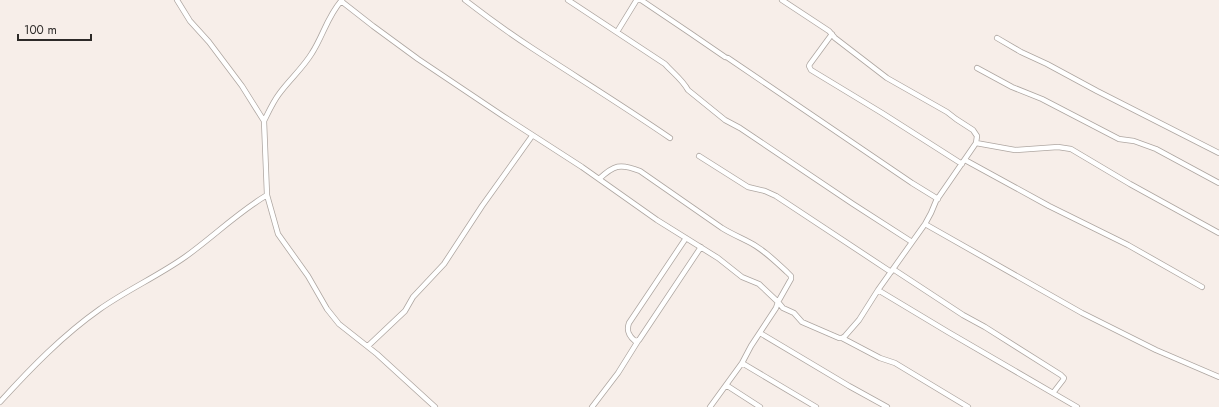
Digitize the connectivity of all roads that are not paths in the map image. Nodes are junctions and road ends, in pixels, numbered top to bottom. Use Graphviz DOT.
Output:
graph roads {
  1 [pos="177,0"];
  2 [pos="342,0"];
  3 [pos="466,0"];
  4 [pos="568,0"];
  5 [pos="782,0"];
  6 [pos="617,32"];
  7 [pos="832,34"];
  8 [pos="997,38"];
  9 [pos="977,68"];
  10 [pos="264,121"];
  11 [pos="532,136"];
  12 [pos="670,138"];
  13 [pos="976,143"];
  14 [pos="1219,153"];
  15 [pos="699,156"];
  16 [pos="963,162"];
  17 [pos="599,179"];
  18 [pos="1219,182"];
  19 [pos="267,195"];
  20 [pos="938,199"];
  21 [pos="924,224"];
  22 [pos="1219,233"];
  23 [pos="686,238"];
  24 [pos="912,242"];
  25 [pos="701,247"];
  26 [pos="892,271"];
  27 [pos="1202,287"];
  28 [pos="878,290"];
  29 [pos="778,302"];
  30 [pos="760,333"];
  31 [pos="842,338"];
  32 [pos="638,341"];
  33 [pos="368,346"];
  34 [pos="742,363"];
  35 [pos="1219,377"];
  36 [pos="726,385"];
  37 [pos="1053,393"];
  38 [pos="0,402"];
  39 [pos="435,407"];
  40 [pos="592,407"];
  41 [pos="710,407"];
  42 [pos="760,407"];
  43 [pos="816,407"];
  44 [pos="886,407"];
  45 [pos="968,407"];
  46 [pos="1077,407"];
  1 -- 10 [label="street"];
  2 -- 10 [label="street"];
  2 -- 11 [label="street"];
  3 -- 12 [label="street"];
  4 -- 6 [label="street"];
  5 -- 7 [label="street"];
  6 -- 20 [label="street"];
  6 -- 24 [label="street"];
  7 -- 13 [label="street"];
  7 -- 16 [label="street"];
  8 -- 14 [label="street"];
  9 -- 18 [label="street"];
  10 -- 19 [label="street"];
  11 -- 17 [label="street"];
  11 -- 33 [label="street"];
  13 -- 16 [label="street"];
  13 -- 22 [label="street"];
  15 -- 26 [label="street"];
  16 -- 20 [label="street"];
  16 -- 27 [label="street"];
  17 -- 23 [label="street"];
  17 -- 29 [label="street"];
  19 -- 33 [label="street"];
  19 -- 38 [label="street"];
  20 -- 21 [label="street"];
  21 -- 24 [label="street"];
  21 -- 35 [label="street"];
  23 -- 25 [label="street"];
  23 -- 32 [label="street"];
  24 -- 26 [label="street"];
  25 -- 29 [label="street"];
  25 -- 32 [label="street"];
  26 -- 28 [label="street"];
  26 -- 37 [label="street"];
  28 -- 31 [label="street"];
  28 -- 37 [label="street"];
  29 -- 30 [label="street"];
  29 -- 31 [label="street"];
  30 -- 34 [label="street"];
  30 -- 44 [label="street"];
  31 -- 45 [label="street"];
  32 -- 40 [label="street"];
  33 -- 39 [label="street"];
  34 -- 36 [label="street"];
  34 -- 43 [label="street"];
  36 -- 41 [label="street"];
  36 -- 42 [label="street"];
  37 -- 46 [label="street"];
}
